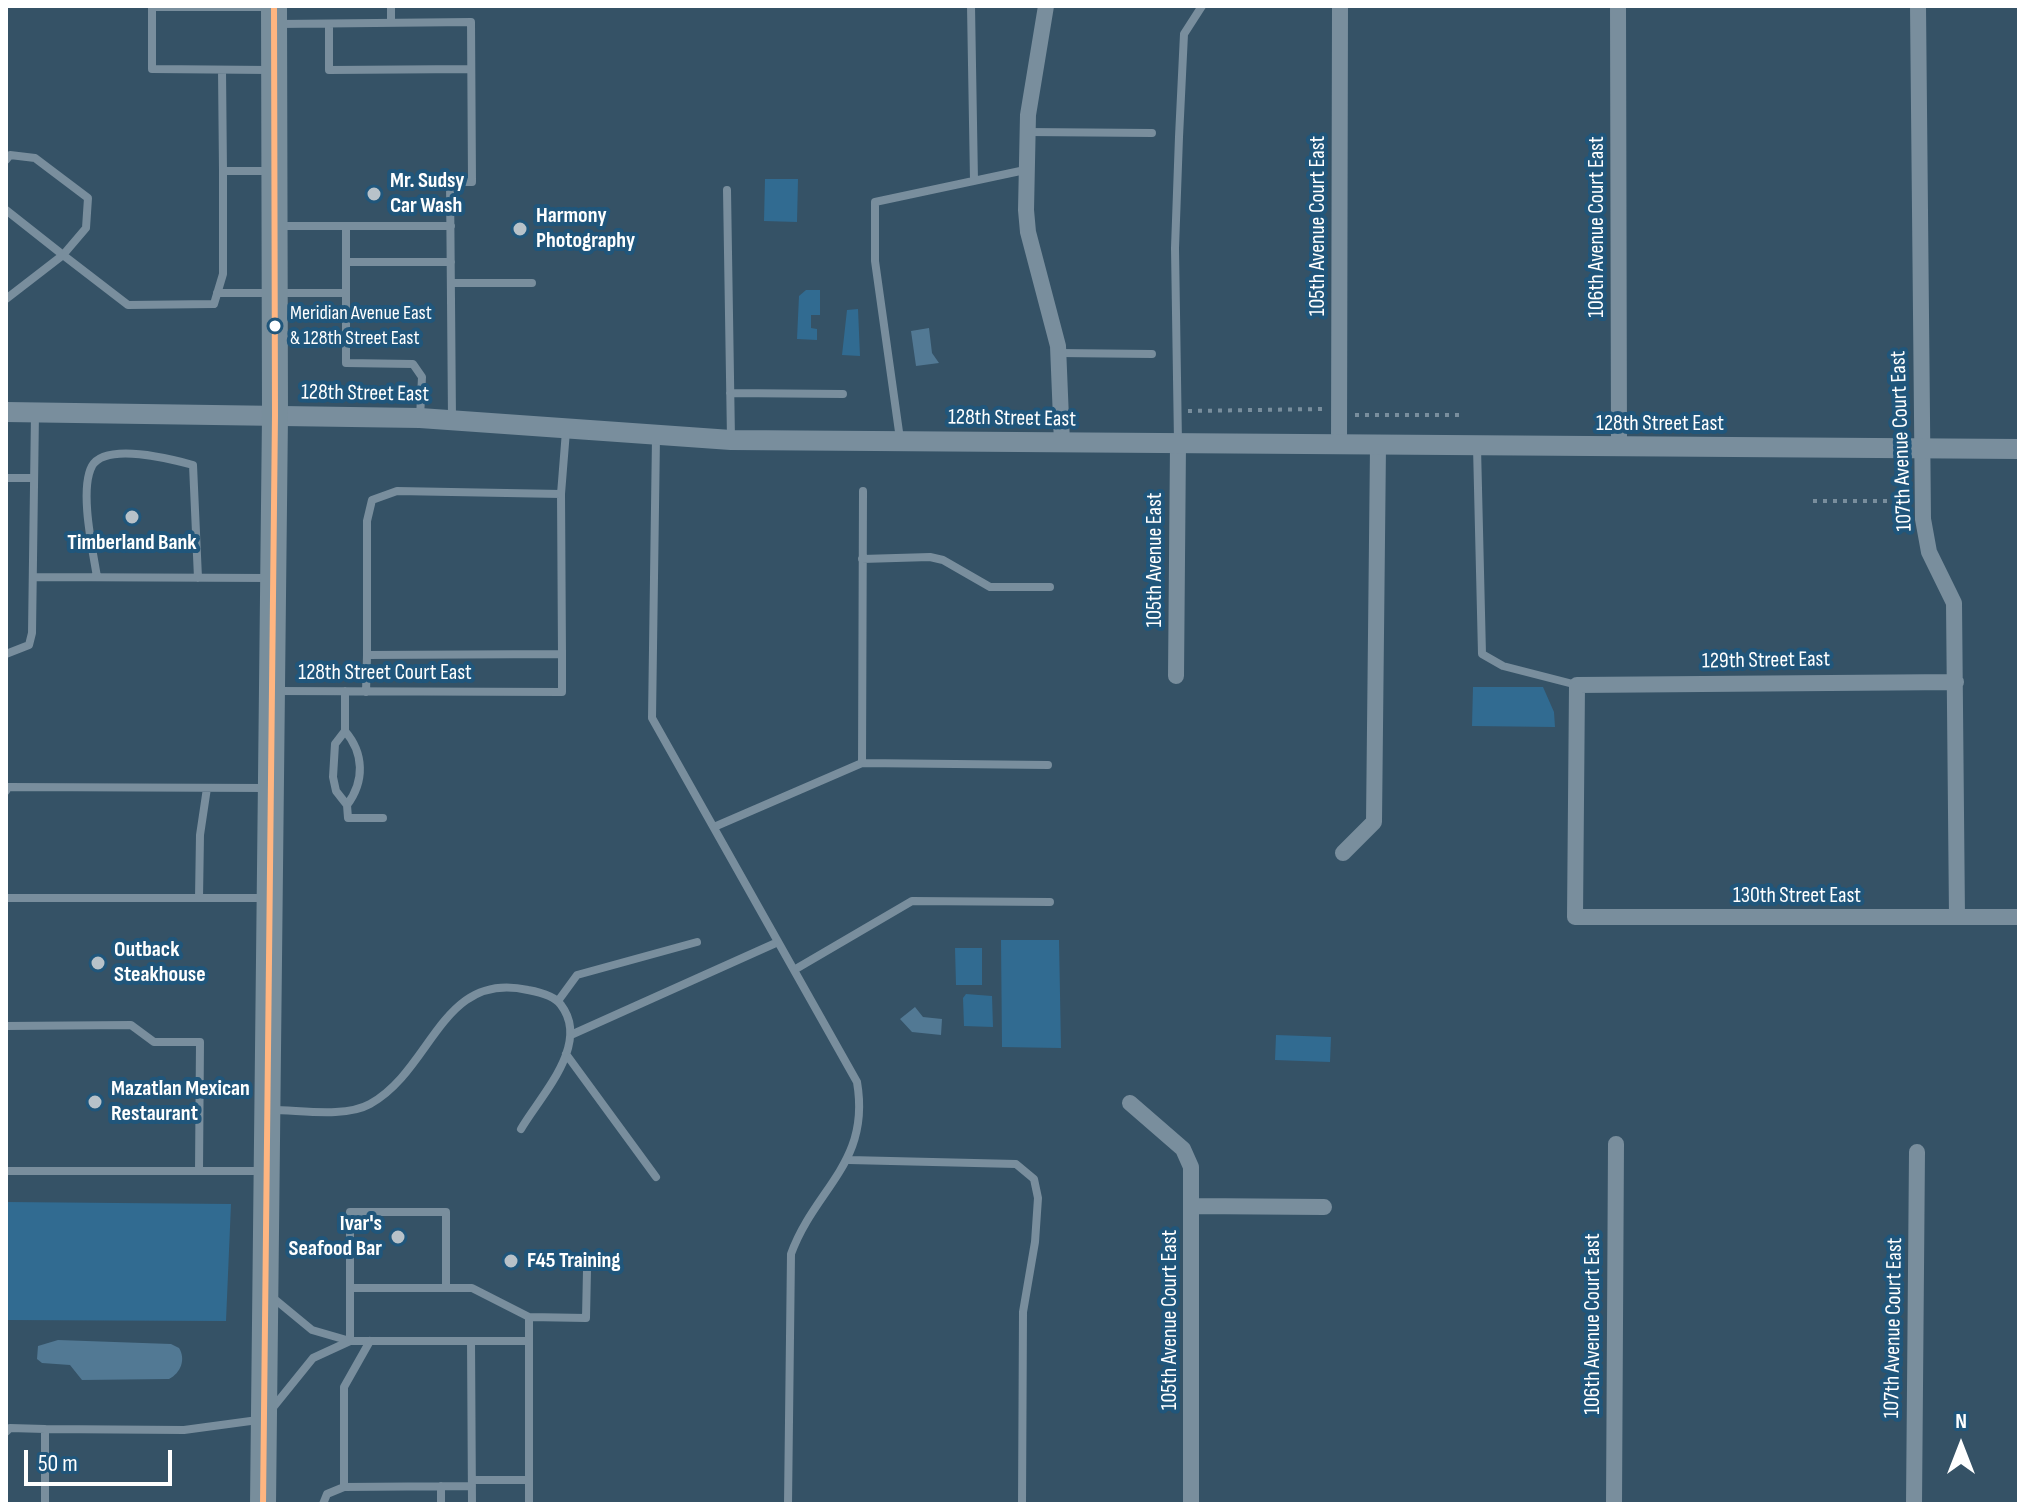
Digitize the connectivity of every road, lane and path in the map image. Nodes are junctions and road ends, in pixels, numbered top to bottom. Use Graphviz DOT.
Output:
graph roads {
  1 [pos="391,6"];
  2 [pos="971,6"];
  3 [pos="1046,6"];
  4 [pos="1202,6"];
  5 [pos="1340,6"];
  6 [pos="1618,6"];
  7 [pos="1918,6"];
  8 [pos="274,12"];
  9 [pos="391,23"];
  10 [pos="329,24"];
  11 [pos="471,69"];
  12 [pos="222,70"];
  13 [pos="274,70"];
  14 [pos="1027,132"];
  15 [pos="1152,133"];
  16 [pos="6,160"];
  17 [pos="1025,170"];
  18 [pos="223,171"];
  19 [pos="274,171"];
  20 [pos="974,181"];
  21 [pos="727,190"];
  22 [pos="6,210"];
  23 [pos="274,226"];
  24 [pos="346,226"];
  25 [pos="451,226"];
  26 [pos="63,255"];
  27 [pos="346,262"];
  28 [pos="451,262"];
  29 [pos="451,283"];
  30 [pos="532,283"];
  31 [pos="217,293"];
  32 [pos="274,293"];
  33 [pos="346,293"];
  34 [pos="6,299"];
  35 [pos="1058,353"];
  36 [pos="1152,354"];
  37 [pos="730,393"];
  38 [pos="843,394"];
  39 [pos="1323,409"];
  40 [pos="1186,411"];
  41 [pos="6,412"];
  42 [pos="35,412"];
  43 [pos="1352,414"];
  44 [pos="275,415"];
  45 [pos="1461,415"];
  46 [pos="420,418"];
  47 [pos="452,420"];
  48 [pos="566,428"];
  49 [pos="656,434"];
  50 [pos="731,440"];
  51 [pos="900,442"];
  52 [pos="1062,443"];
  53 [pos="1178,444"];
  54 [pos="1339,445"];
  55 [pos="1378,446"];
  56 [pos="1477,446"];
  57 [pos="1619,447"];
  58 [pos="2019,449"];
  59 [pos="1922,450"];
  60 [pos="6,478"];
  61 [pos="34,478"];
  62 [pos="863,491"];
  63 [pos="561,494"];
  64 [pos="1813,501"];
  65 [pos="1923,502"];
  66 [pos="862,559"];
  67 [pos="33,577"];
  68 [pos="97,577"];
  69 [pos="198,578"];
  70 [pos="273,578"];
  71 [pos="1050,587"];
  72 [pos="6,654"];
  73 [pos="562,654"];
  74 [pos="367,655"];
  75 [pos="1176,676"];
  76 [pos="1956,682"];
  77 [pos="1577,685"];
  78 [pos="272,691"];
  79 [pos="345,691"];
  80 [pos="366,692"];
  81 [pos="345,731"];
  82 [pos="862,763"];
  83 [pos="1048,765"];
  84 [pos="207,788"];
  85 [pos="271,788"];
  86 [pos="7,789"];
  87 [pos="347,805"];
  88 [pos="383,818"];
  89 [pos="714,827"];
  90 [pos="1343,853"];
  91 [pos="6,898"];
  92 [pos="199,898"];
  93 [pos="269,898"];
  94 [pos="1050,902"];
  95 [pos="1957,917"];
  96 [pos="2019,917"];
  97 [pos="697,942"];
  98 [pos="778,942"];
  99 [pos="794,970"];
  100 [pos="558,1001"];
  101 [pos="6,1026"];
  102 [pos="573,1034"];
  103 [pos="566,1054"];
  104 [pos="1130,1103"];
  105 [pos="268,1110"];
  106 [pos="521,1129"];
  107 [pos="1616,1144"];
  108 [pos="1917,1152"];
  109 [pos="849,1160"];
  110 [pos="6,1171"];
  111 [pos="199,1171"];
  112 [pos="267,1171"];
  113 [pos="656,1177"];
  114 [pos="1192,1206"];
  115 [pos="1324,1207"];
  116 [pos="587,1270"];
  117 [pos="350,1288"];
  118 [pos="446,1288"];
  119 [pos="266,1291"];
  120 [pos="529,1317"];
  121 [pos="350,1341"];
  122 [pos="370,1341"];
  123 [pos="471,1341"];
  124 [pos="529,1341"];
  125 [pos="264,1419"];
  126 [pos="45,1429"];
  127 [pos="6,1432"];
  128 [pos="529,1480"];
  129 [pos="472,1483"];
  130 [pos="441,1486"];
  131 [pos="344,1487"];
  132 [pos="45,1504"];
  133 [pos="263,1504"];
  134 [pos="323,1504"];
  135 [pos="441,1504"];
  136 [pos="472,1504"];
  137 [pos="529,1504"];
  138 [pos="788,1504"];
  139 [pos="1022,1504"];
  140 [pos="1191,1504"];
  141 [pos="1614,1504"];
  142 [pos="1914,1504"];
  1 -- 9 [label="lane"];
  2 -- 20 [label="lane"];
  3 -- 14 [label="street"];
  4 -- 53 [label="lane"];
  5 -- 54 [label="street, 105th Avenue Court East"];
  6 -- 57 [label="street, 106th Avenue Court East"];
  7 -- 59 [label="street, 107th Avenue Court East"];
  8 -- 10 [label="lane"];
  8 -- 12 [label="lane"];
  8 -- 13 [label="main road"];
  9 -- 10 [label="lane"];
  9 -- 11 [label="lane"];
  10 -- 11 [label="lane"];
  11 -- 25 [label="lane"];
  12 -- 13 [label="lane"];
  12 -- 18 [label="lane"];
  13 -- 19 [label="main road"];
  14 -- 15 [label="lane"];
  14 -- 17 [label="street"];
  16 -- 26 [label="lane"];
  17 -- 20 [label="lane"];
  17 -- 35 [label="street"];
  18 -- 19 [label="lane"];
  18 -- 31 [label="lane"];
  19 -- 23 [label="main road"];
  20 -- 51 [label="lane"];
  21 -- 37 [label="lane"];
  22 -- 26 [label="lane"];
  23 -- 24 [label="lane"];
  23 -- 32 [label="main road"];
  24 -- 25 [label="lane"];
  24 -- 27 [label="lane"];
  25 -- 28 [label="lane"];
  26 -- 31 [label="lane"];
  26 -- 34 [label="lane"];
  27 -- 28 [label="lane"];
  27 -- 33 [label="lane"];
  28 -- 29 [label="lane"];
  29 -- 30 [label="lane"];
  29 -- 47 [label="lane"];
  31 -- 32 [label="lane"];
  32 -- 33 [label="lane"];
  32 -- 44 [label="main road"];
  33 -- 46 [label="lane"];
  35 -- 36 [label="lane"];
  35 -- 52 [label="street"];
  37 -- 38 [label="lane"];
  37 -- 50 [label="lane"];
  39 -- 40 [label="path"];
  41 -- 42 [label="street, 128th Street East"];
  42 -- 44 [label="street, 128th Street East"];
  42 -- 61 [label="lane"];
  43 -- 45 [label="path"];
  44 -- 46 [label="street, 128th Street East"];
  44 -- 70 [label="main road"];
  46 -- 47 [label="street, 128th Street East"];
  47 -- 48 [label="street, 128th Street East"];
  48 -- 49 [label="street, 128th Street East"];
  48 -- 63 [label="lane"];
  49 -- 50 [label="street, 128th Street East"];
  49 -- 89 [label="lane"];
  50 -- 51 [label="street, 128th Street East"];
  51 -- 52 [label="street, 128th Street East"];
  52 -- 53 [label="street, 128th Street East"];
  53 -- 54 [label="street, 128th Street East"];
  53 -- 75 [label="street, 105th Avenue East"];
  54 -- 55 [label="street, 128th Street East"];
  55 -- 56 [label="street, 128th Street East"];
  55 -- 90 [label="street"];
  56 -- 57 [label="street, 128th Street East"];
  56 -- 77 [label="lane"];
  57 -- 59 [label="street, 128th Street East"];
  58 -- 59 [label="street, 128th Street East"];
  59 -- 65 [label="street, 107th Avenue Court East"];
  60 -- 61 [label="lane"];
  61 -- 67 [label="lane"];
  62 -- 66 [label="lane"];
  63 -- 73 [label="lane"];
  63 -- 74 [label="lane"];
  64 -- 65 [label="path"];
  65 -- 76 [label="street, 107th Avenue Court East"];
  66 -- 71 [label="lane"];
  66 -- 82 [label="lane"];
  67 -- 68 [label="lane"];
  67 -- 72 [label="lane"];
  68 -- 69 [label="lane"];
  68 -- 69 [label="lane"];
  69 -- 70 [label="lane"];
  70 -- 78 [label="main road"];
  73 -- 74 [label="lane"];
  73 -- 80 [label="lane, 128th Street Court East"];
  74 -- 80 [label="lane"];
  76 -- 77 [label="street, 129th Street East"];
  76 -- 95 [label="street, 107th Avenue Court East"];
  77 -- 95 [label="street, 130th Street East"];
  78 -- 79 [label="lane, 128th Street Court East"];
  78 -- 85 [label="main road"];
  79 -- 80 [label="lane, 128th Street Court East"];
  79 -- 81 [label="lane"];
  81 -- 87 [label="lane"];
  81 -- 87 [label="lane"];
  82 -- 83 [label="lane"];
  82 -- 89 [label="lane"];
  84 -- 85 [label="lane"];
  84 -- 86 [label="lane"];
  84 -- 92 [label="lane"];
  85 -- 93 [label="main road"];
  87 -- 88 [label="lane"];
  89 -- 98 [label="lane"];
  91 -- 92 [label="lane"];
  92 -- 93 [label="lane"];
  93 -- 105 [label="main road"];
  94 -- 99 [label="lane"];
  95 -- 96 [label="street, 130th Street East"];
  97 -- 100 [label="lane"];
  98 -- 99 [label="lane"];
  98 -- 102 [label="lane"];
  99 -- 109 [label="lane"];
  100 -- 102 [label="lane"];
  100 -- 105 [label="lane"];
  101 -- 111 [label="lane"];
  102 -- 103 [label="lane"];
  103 -- 106 [label="lane"];
  103 -- 113 [label="lane"];
  104 -- 114 [label="street, 105th Avenue Court East"];
  105 -- 112 [label="main road"];
  107 -- 141 [label="street, 106th Avenue Court East"];
  108 -- 142 [label="street, 107th Avenue Court East"];
  109 -- 138 [label="lane"];
  109 -- 139 [label="lane"];
  110 -- 111 [label="lane"];
  111 -- 112 [label="lane"];
  112 -- 119 [label="main road"];
  114 -- 115 [label="street"];
  114 -- 140 [label="street, 105th Avenue Court East"];
  116 -- 120 [label="lane"];
  117 -- 118 [label="lane"];
  117 -- 118 [label="lane"];
  117 -- 121 [label="lane"];
  118 -- 120 [label="lane"];
  119 -- 121 [label="lane"];
  119 -- 125 [label="main road"];
  120 -- 124 [label="lane"];
  121 -- 122 [label="lane"];
  121 -- 125 [label="lane"];
  122 -- 123 [label="lane"];
  122 -- 131 [label="lane"];
  123 -- 124 [label="lane"];
  123 -- 129 [label="lane"];
  124 -- 128 [label="lane"];
  125 -- 126 [label="lane"];
  125 -- 133 [label="main road"];
  126 -- 127 [label="lane"];
  126 -- 132 [label="lane"];
  128 -- 129 [label="lane"];
  128 -- 137 [label="lane"];
  129 -- 130 [label="lane"];
  129 -- 136 [label="lane"];
  130 -- 131 [label="lane"];
  130 -- 135 [label="lane"];
  131 -- 134 [label="lane"];
}
